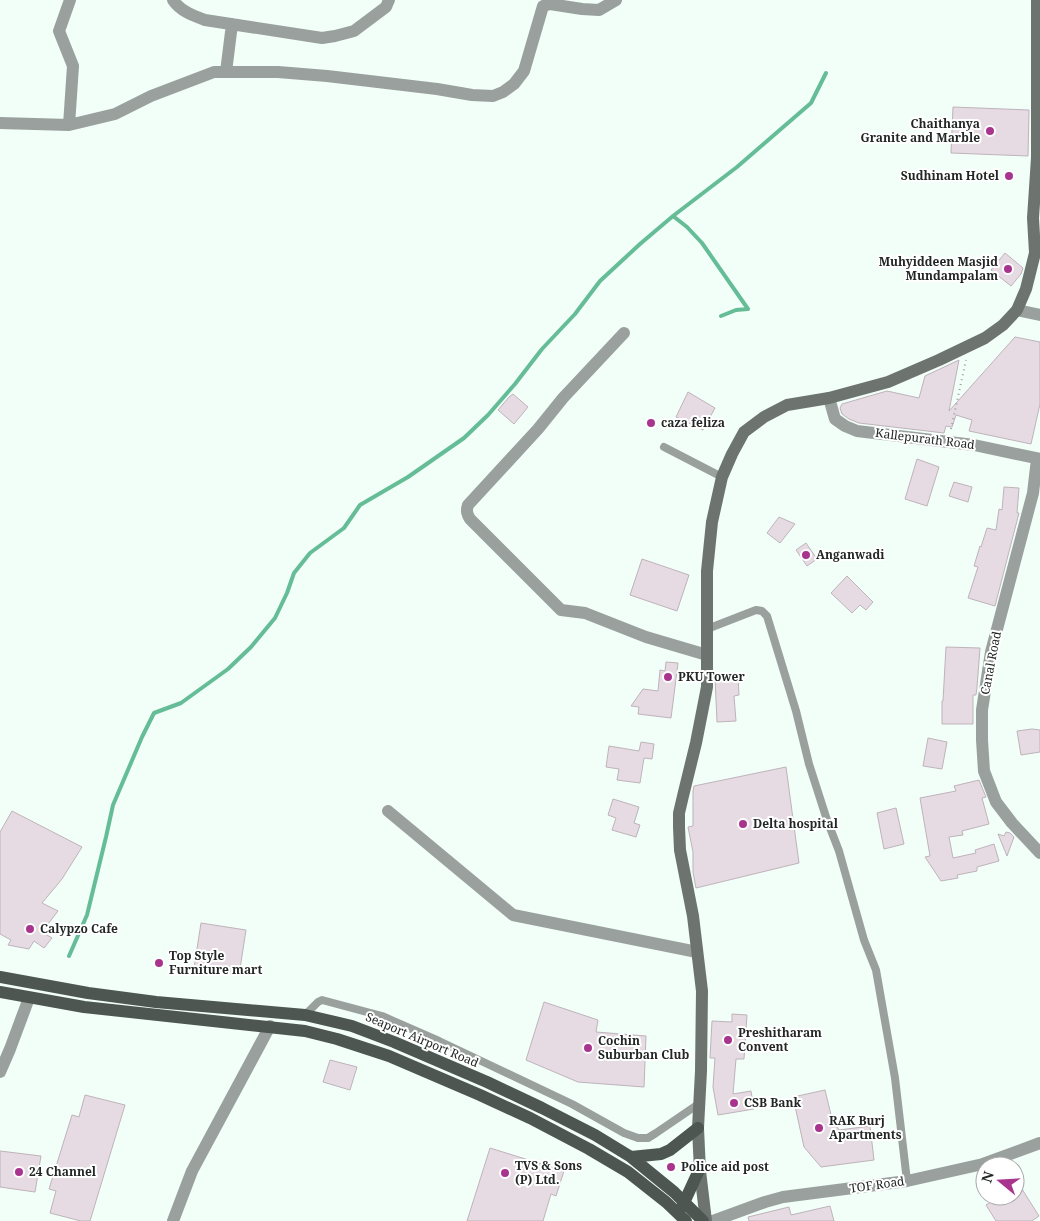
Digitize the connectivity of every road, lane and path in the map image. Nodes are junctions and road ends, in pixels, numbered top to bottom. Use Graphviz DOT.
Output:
graph roads {
  1 [pos="70,0"];
  2 [pos="173,0"];
  3 [pos="389,0"];
  4 [pos="616,0"];
  5 [pos="1037,0"];
  6 [pos="232,24"];
  7 [pos="226,72"];
  8 [pos="0,124"];
  9 [pos="69,125"];
  10 [pos="1038,158"];
  11 [pos="1017,310"];
  12 [pos="1040,315"];
  13 [pos="624,333"];
  14 [pos="965,348"];
  15 [pos="829,398"];
  16 [pos="948,442"];
  17 [pos="664,446"];
  18 [pos="1039,459"];
  19 [pos="722,477"];
  20 [pos="707,629"];
  21 [pos="707,655"];
  22 [pos="388,811"];
  23 [pos="1040,853"];
  24 [pos="697,952"];
  25 [pos="0,977"];
  26 [pos="0,992"];
  27 [pos="29,998"];
  28 [pos="305,1015"];
  29 [pos="270,1026"];
  30 [pos="0,1072"];
  31 [pos="700,1103"];
  32 [pos="698,1128"];
  33 [pos="1040,1143"];
  34 [pos="631,1157"];
  35 [pos="700,1168"];
  36 [pos="907,1181"];
  37 [pos="684,1202"];
  38 [pos="682,1218"];
  39 [pos="173,1221"];
  40 [pos="704,1221"];
  41 [pos="713,1221"];
  1 -- 9 [label="street"];
  2 -- 6 [label="street"];
  3 -- 6 [label="street"];
  4 -- 7 [label="street"];
  5 -- 10 [label="main road"];
  6 -- 7 [label="street"];
  7 -- 9 [label="street"];
  8 -- 9 [label="street"];
  10 -- 11 [label="main road"];
  11 -- 12 [label="street"];
  11 -- 14 [label="main road"];
  13 -- 21 [label="street"];
  14 -- 15 [label="main road"];
  14 -- 16 [label="path"];
  15 -- 16 [label="street, Kallepurath Road"];
  15 -- 19 [label="main road"];
  16 -- 18 [label="street, Kallepurath Road"];
  17 -- 19 [label="lane"];
  18 -- 23 [label="street, Canal Road"];
  19 -- 20 [label="main road"];
  20 -- 21 [label="main road"];
  20 -- 36 [label="lane"];
  21 -- 24 [label="main road"];
  22 -- 24 [label="street"];
  24 -- 31 [label="main road"];
  25 -- 28 [label="main road, Seaport Airport Road"];
  26 -- 27 [label="main road"];
  27 -- 29 [label="main road"];
  27 -- 30 [label="street"];
  28 -- 31 [label="lane"];
  28 -- 34 [label="main road, Seaport Airport Road"];
  29 -- 38 [label="main road"];
  29 -- 39 [label="street"];
  31 -- 32 [label="main road"];
  32 -- 34 [label="main road"];
  32 -- 35 [label="main road"];
  33 -- 36 [label="street, TOF Road"];
  34 -- 37 [label="main road, Seaport Airport Road"];
  35 -- 37 [label="main road"];
  35 -- 40 [label="main road"];
  36 -- 41 [label="street, TOF Road"];
  37 -- 38 [label="main road"];
  37 -- 40 [label="main road, Seaport Airport Road"];
}
